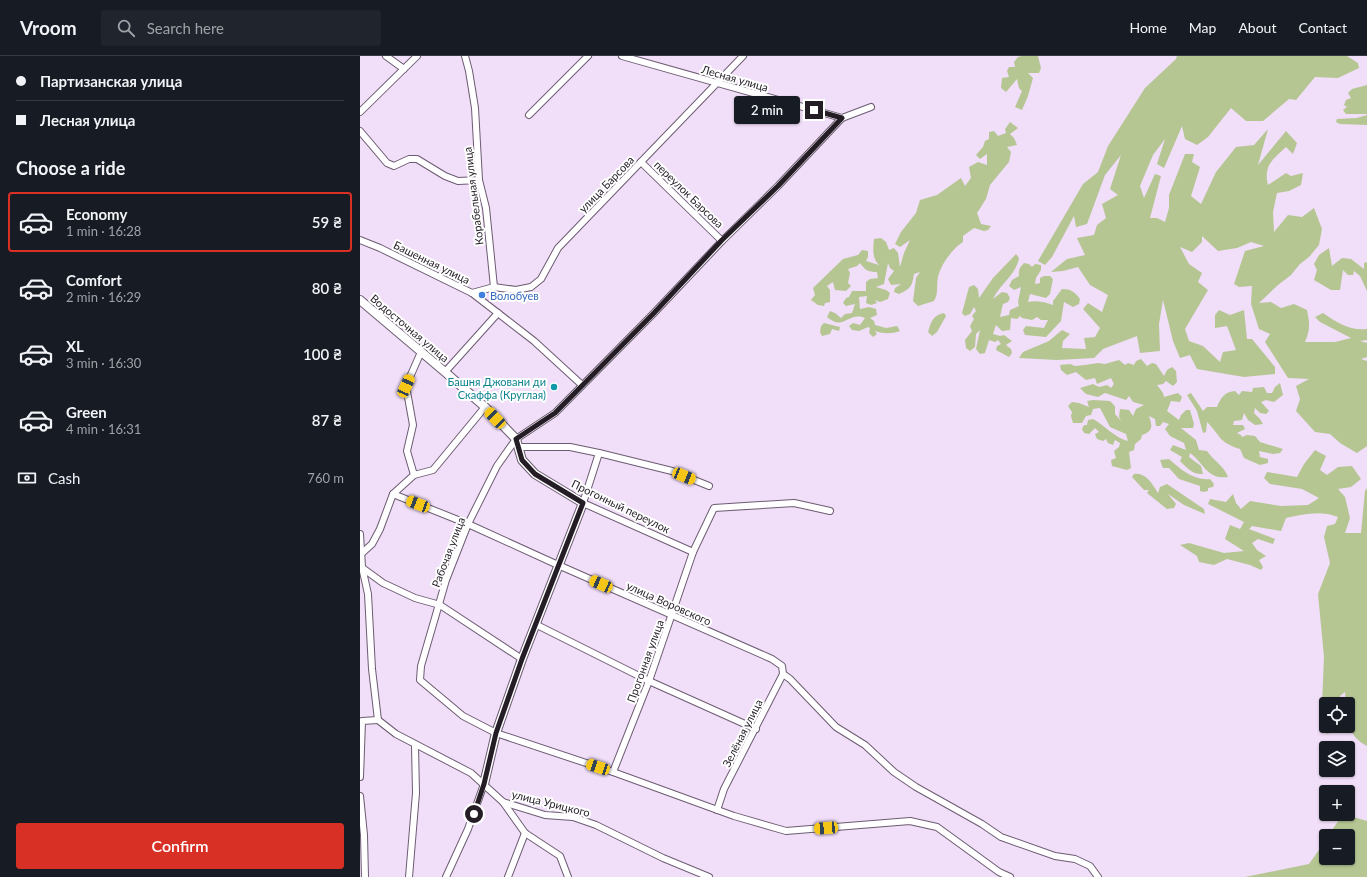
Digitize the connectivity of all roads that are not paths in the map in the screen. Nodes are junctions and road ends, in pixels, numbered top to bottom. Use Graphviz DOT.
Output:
graph roads {
  1 [pos="386,56"];
  2 [pos="417,56"];
  3 [pos="465,56"];
  4 [pos="588,56"];
  5 [pos="622,56"];
  6 [pos="743,56"];
  7 [pos="404,69"];
  8 [pos="717,83"];
  9 [pos="871,107"];
  10 [pos="360,112"];
  11 [pos="529,115"];
  12 [pos="842,118"];
  13 [pos="360,131"];
  14 [pos="642,162"];
  15 [pos="479,180"];
  16 [pos="360,240"];
  17 [pos="722,240"];
  18 [pos="494,287"];
  19 [pos="472,293"];
  20 [pos="360,300"];
  21 [pos="498,313"];
  22 [pos="421,352"];
  23 [pos="445,372"];
  24 [pos="582,386"];
  25 [pos="485,408"];
  26 [pos="517,443"];
  27 [pos="599,452"];
  28 [pos="414,475"];
  29 [pos="709,486"];
  30 [pos="393,494"];
  31 [pos="583,503"];
  32 [pos="830,511"];
  33 [pos="468,524"];
  34 [pos="360,534"];
  35 [pos="693,552"];
  36 [pos="361,554"];
  37 [pos="558,565"];
  38 [pos="361,567"];
  39 [pos="440,605"];
  40 [pos="673,616"];
  41 [pos="535,624"];
  42 [pos="522,659"];
  43 [pos="783,674"];
  44 [pos="649,681"];
  45 [pos="378,720"];
  46 [pos="361,721"];
  47 [pos="756,729"];
  48 [pos="496,733"];
  49 [pos="415,745"];
  50 [pos="613,772"];
  51 [pos="360,777"];
  52 [pos="484,784"];
  53 [pos="360,796"];
  54 [pos="503,802"];
  55 [pos="718,810"];
  56 [pos="524,833"];
  57 [pos="365,877"];
  58 [pos="409,877"];
  59 [pos="446,877"];
  60 [pos="508,877"];
  61 [pos="568,877"];
  62 [pos="709,877"];
  63 [pos="1010,877"];
  64 [pos="1098,877"];
  1 -- 7 [label="street"];
  2 -- 7 [label="street"];
  3 -- 15 [label="street, Корабельная улица"];
  4 -- 11 [label="street"];
  5 -- 8 [label="street, Лесная улица"];
  6 -- 8 [label="street, улица Барсова"];
  7 -- 10 [label="street"];
  8 -- 12 [label="street, Лесная улица"];
  8 -- 14 [label="street, улица Барсова"];
  9 -- 12 [label="street"];
  12 -- 17 [label="street"];
  13 -- 15 [label="street"];
  14 -- 17 [label="street, переулок Барсова"];
  14 -- 18 [label="street, улица Барсова"];
  15 -- 18 [label="street, Корабельная улица"];
  16 -- 19 [label="street, Башенная улица"];
  17 -- 24 [label="street"];
  18 -- 19 [label="street, улица Барсова"];
  19 -- 21 [label="street, Башенная улица"];
  20 -- 22 [label="street, Водосточная улица"];
  21 -- 23 [label="street"];
  21 -- 24 [label="street, Башенная улица"];
  22 -- 23 [label="street, Водосточная улица"];
  22 -- 28 [label="street"];
  23 -- 25 [label="street, Водосточная улица"];
  24 -- 26 [label="street"];
  25 -- 26 [label="street, Водосточная улица"];
  25 -- 28 [label="street"];
  26 -- 27 [label="street"];
  26 -- 31 [label="street, Прогонный переулок"];
  26 -- 33 [label="street, Рабочая улица"];
  27 -- 29 [label="street"];
  27 -- 31 [label="street"];
  28 -- 30 [label="street"];
  30 -- 33 [label="street, улица Воровского"];
  30 -- 36 [label="street"];
  31 -- 35 [label="street, Прогонный переулок"];
  31 -- 37 [label="street"];
  32 -- 35 [label="street, Прогонная улица"];
  33 -- 37 [label="street, улица Воровского"];
  33 -- 39 [label="street, Рабочая улица"];
  34 -- 36 [label="street"];
  35 -- 40 [label="street, Прогонная улица"];
  36 -- 38 [label="street"];
  37 -- 40 [label="street, улица Воровского"];
  37 -- 41 [label="street"];
  38 -- 39 [label="street"];
  38 -- 45 [label="street"];
  39 -- 42 [label="street"];
  39 -- 48 [label="street, Рабочая улица"];
  40 -- 43 [label="street, улица Воровского"];
  40 -- 44 [label="street, Прогонная улица"];
  41 -- 42 [label="street"];
  41 -- 44 [label="street"];
  42 -- 48 [label="street"];
  43 -- 47 [label="street, Зелёная улица"];
  43 -- 64 [label="street"];
  44 -- 47 [label="street"];
  44 -- 50 [label="street, Прогонная улица"];
  45 -- 46 [label="street"];
  45 -- 49 [label="street, улица Урицкого"];
  46 -- 51 [label="street"];
  47 -- 55 [label="street, Зелёная улица"];
  48 -- 50 [label="street"];
  48 -- 52 [label="street"];
  49 -- 52 [label="street, улица Урицкого"];
  49 -- 58 [label="street"];
  50 -- 55 [label="street"];
  52 -- 54 [label="street, улица Урицкого"];
  52 -- 59 [label="street"];
  53 -- 57 [label="street"];
  54 -- 56 [label="street"];
  54 -- 62 [label="street, улица Урицкого"];
  55 -- 63 [label="street"];
  56 -- 60 [label="street"];
  56 -- 61 [label="street"];
}
